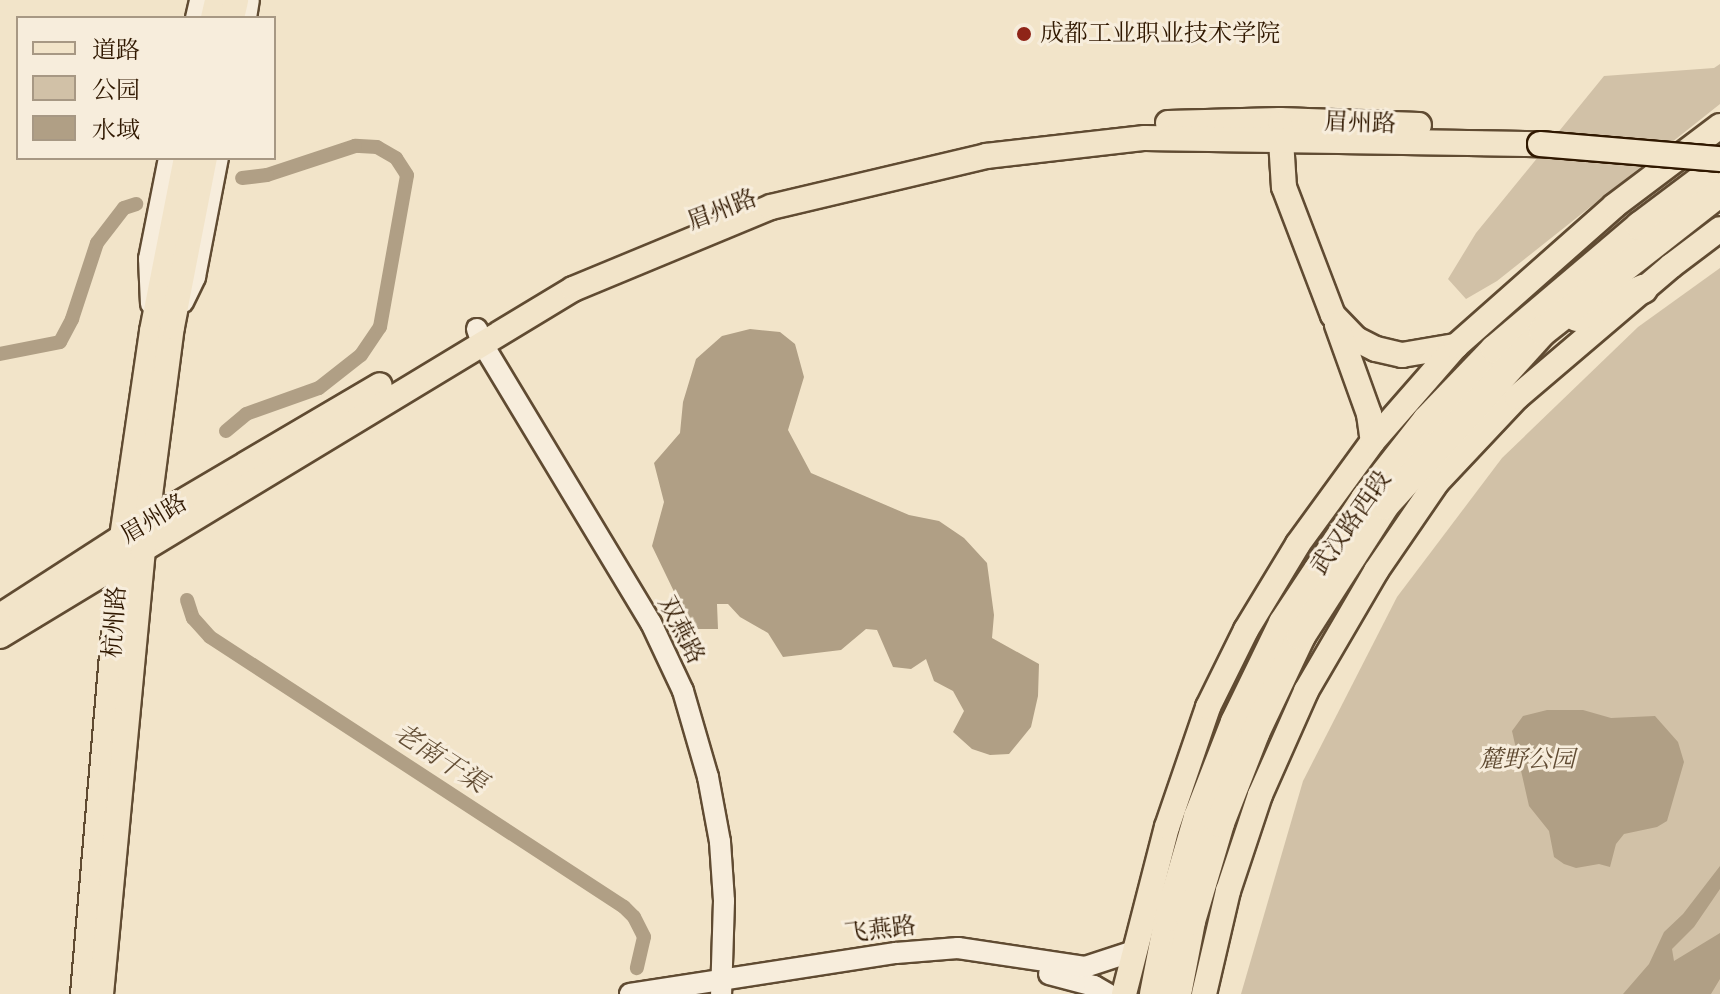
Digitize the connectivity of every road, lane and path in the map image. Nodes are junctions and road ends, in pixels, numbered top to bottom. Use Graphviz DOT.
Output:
graph roads {
  1 [pos="1720,126"];
  2 [pos="1280,130"];
  3 [pos="1540,136"];
  4 [pos="1720,144"];
  5 [pos="1720,159"];
  6 [pos="169,160"];
  7 [pos="186,160"];
  8 [pos="204,160"];
  9 [pos="218,160"];
  10 [pos="1720,166"];
  11 [pos="1720,192"];
  12 [pos="1720,229"];
  13 [pos="1643,289"];
  14 [pos="1333,315"];
  15 [pos="162,329"];
  16 [pos="1543,331"];
  17 [pos="479,336"];
  18 [pos="1456,346"];
  19 [pos="1373,441"];
  20 [pos="147,522"];
  21 [pos="128,549"];
  22 [pos="0,616"];
  23 [pos="0,636"];
  24 [pos="1134,951"];
  25 [pos="721,988"];
  26 [pos="83,994"];
  27 [pos="101,994"];
  28 [pos="630,994"];
  29 [pos="693,994"];
  30 [pos="1108,994"];
  31 [pos="1124,994"];
  32 [pos="1154,994"];
  33 [pos="1177,994"];
  34 [pos="1204,994"];
  1 -- 18 [label="main road"];
  2 -- 3 [label="main road, 眉州路"];
  2 -- 14 [label="main road"];
  2 -- 17 [label="main road, 眉州路"];
  3 -- 4 [label="main road"];
  3 -- 5 [label="main road, bridge"];
  6 -- 15 [label="street"];
  7 -- 15 [label="main road, 杭州路"];
  8 -- 15 [label="main road, 杭州路"];
  9 -- 15 [label="street"];
  10 -- 32 [label="highway, 武汉路西段"];
  11 -- 16 [label="highway, 武汉路西段"];
  12 -- 13 [label="main road"];
  13 -- 16 [label="highway"];
  13 -- 34 [label="main road"];
  14 -- 18 [label="main road"];
  14 -- 19 [label="main road"];
  15 -- 20 [label="main road, 杭州路"];
  15 -- 21 [label="main road, 杭州路"];
  16 -- 33 [label="highway, 武汉路西段"];
  17 -- 20 [label="main road, 眉州路"];
  17 -- 21 [label="main road"];
  17 -- 25 [label="street, 双燕路"];
  18 -- 19 [label="main road"];
  19 -- 24 [label="main road"];
  20 -- 21 [label="main road, 杭州路"];
  21 -- 22 [label="main road, 眉州路"];
  21 -- 23 [label="main road"];
  21 -- 26 [label="main road, 杭州路"];
  21 -- 27 [label="main road, 杭州路"];
  24 -- 25 [label="street, 飞燕路"];
  24 -- 31 [label="main road"];
  25 -- 28 [label="street, 飞燕路"];
  25 -- 29 [label="street, 飞燕路"];
  25 -- 30 [label="street, 飞燕路"];
}
